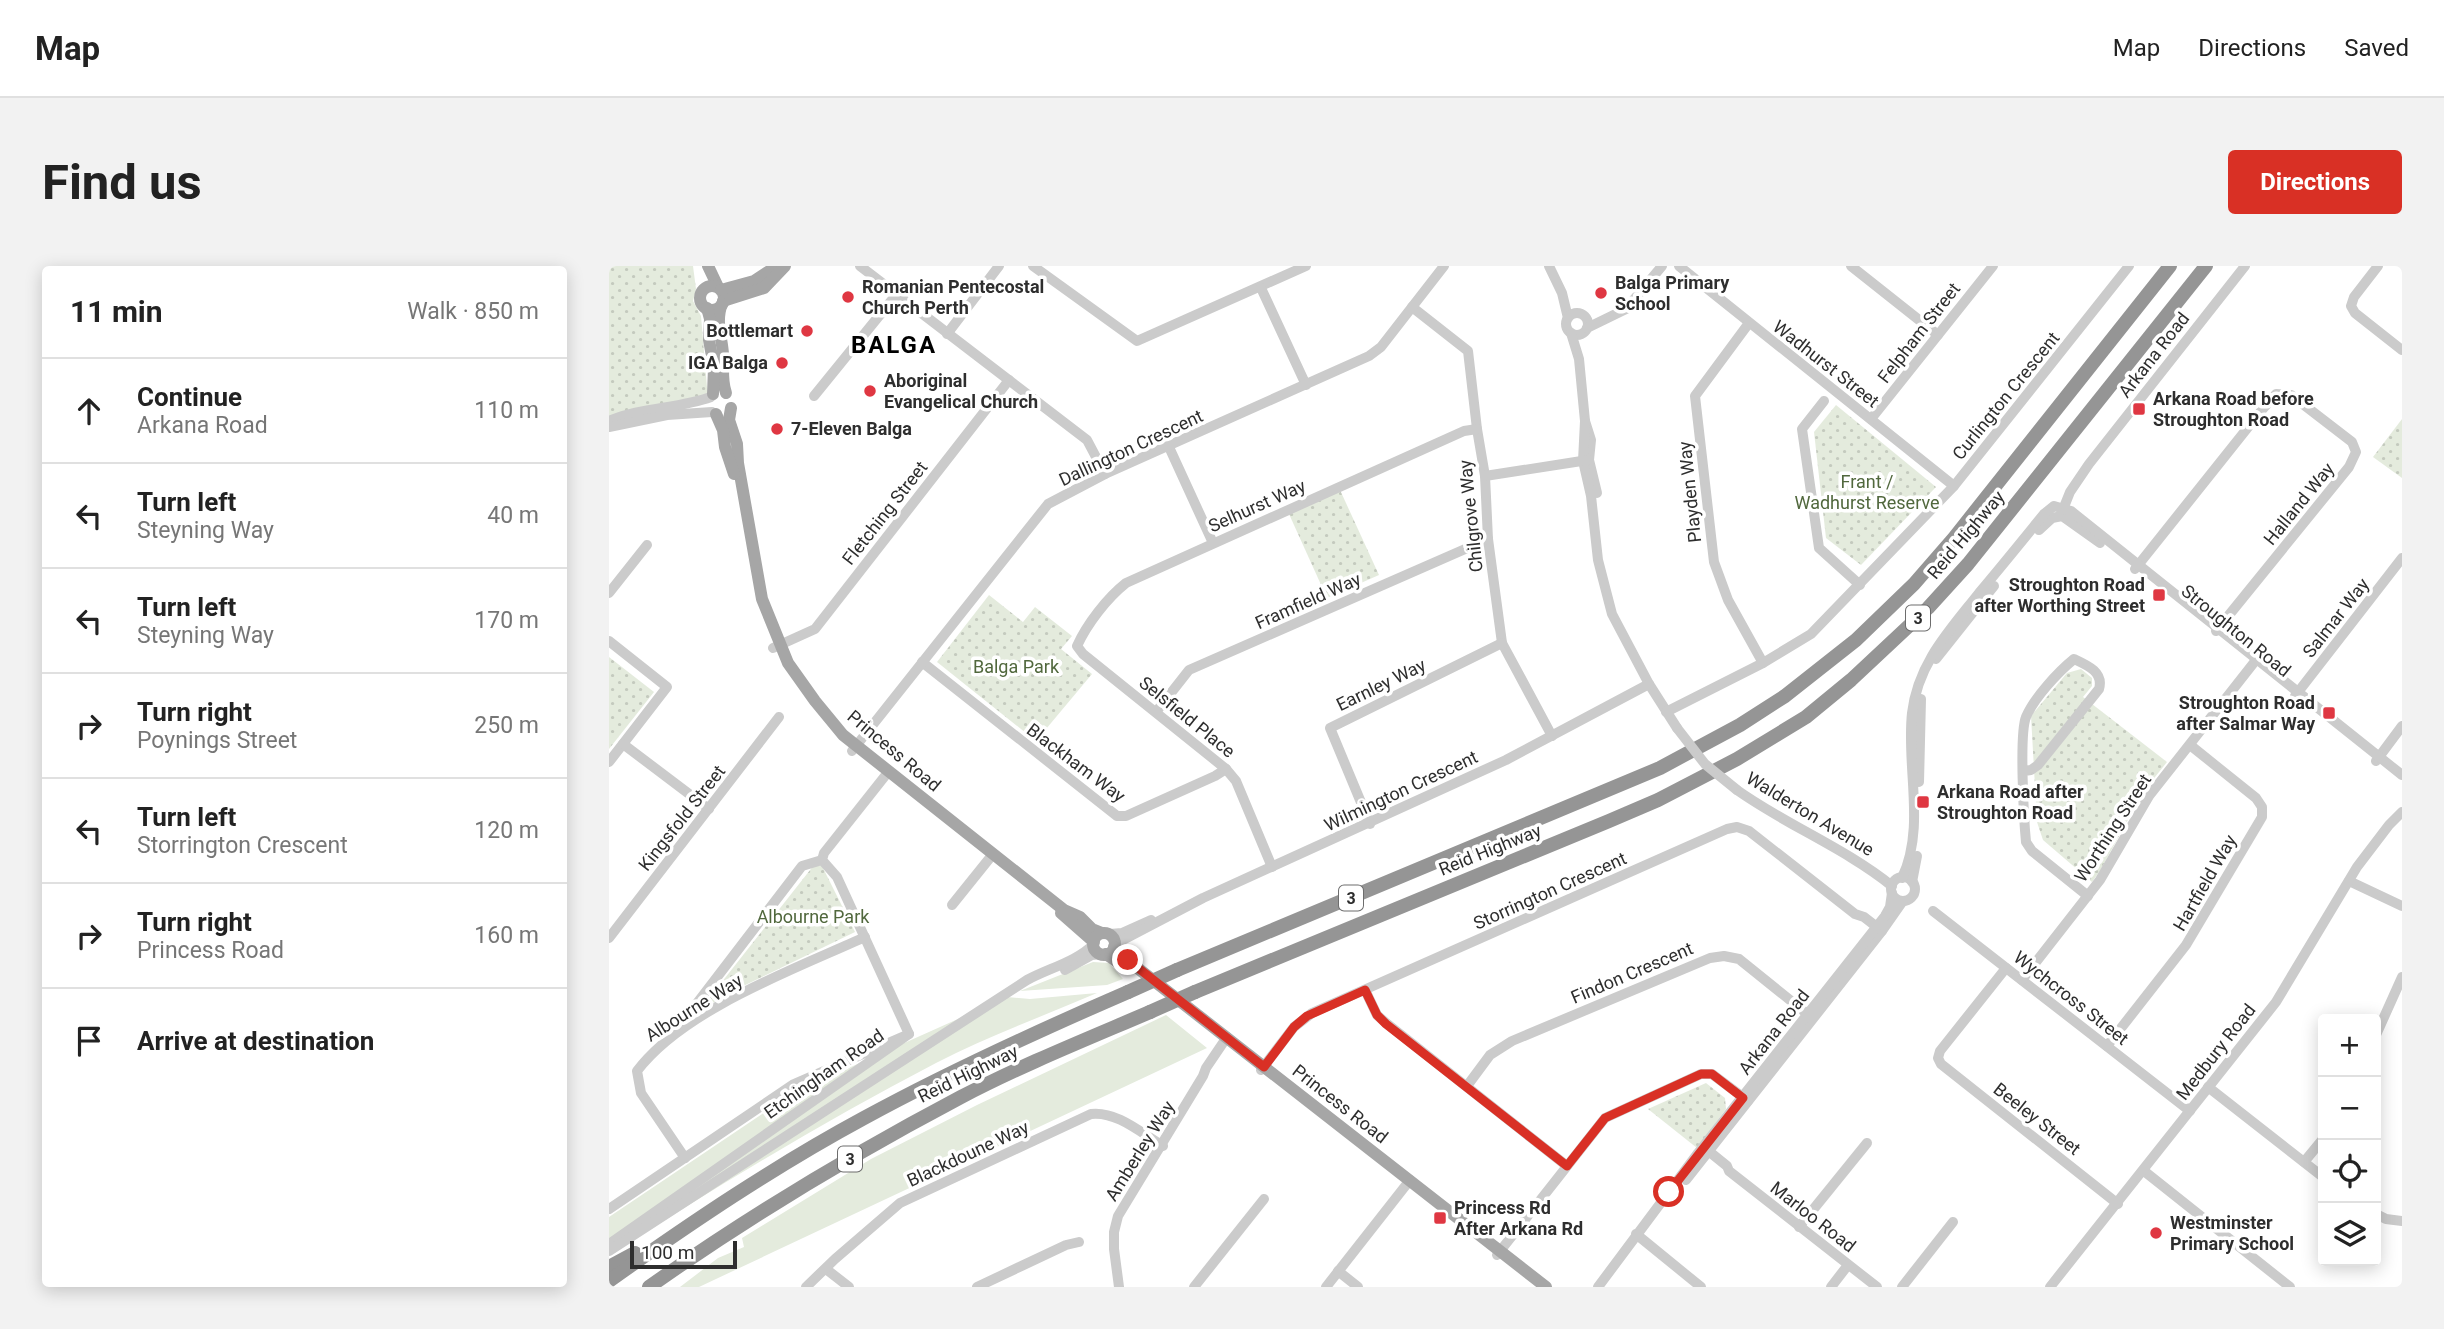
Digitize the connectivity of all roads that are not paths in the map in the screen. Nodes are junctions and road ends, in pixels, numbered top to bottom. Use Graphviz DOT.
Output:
graph roads {
  1 [pos="700,266"];
  2 [pos="708,266"];
  3 [pos="777,266"];
  4 [pos="785,266"];
  5 [pos="860,266"];
  6 [pos="999,266"];
  7 [pos="1033,266"];
  8 [pos="1306,266"];
  9 [pos="1444,266"];
  10 [pos="1551,266"];
  11 [pos="1662,266"];
  12 [pos="1679,266"];
  13 [pos="1850,266"];
  14 [pos="1993,266"];
  15 [pos="2129,266"];
  16 [pos="2170,266"];
  17 [pos="2206,266"];
  18 [pos="2245,266"];
  19 [pos="2378,266"];
  20 [pos="1261,288"];
  21 [pos="704,289"];
  22 [pos="896,295"];
  23 [pos="721,296"];
  24 [pos="1412,307"];
  25 [pos="708,308"];
  26 [pos="1582,314"];
  27 [pos="1568,318"];
  28 [pos="1603,319"];
  29 [pos="1749,323"];
  30 [pos="1580,332"];
  31 [pos="947,334"];
  32 [pos="1938,335"];
  33 [pos="2402,350"];
  34 [pos="1009,380"];
  35 [pos="1306,385"];
  36 [pos="716,395"];
  37 [pos="814,396"];
  38 [pos="1824,401"];
  39 [pos="731,408"];
  40 [pos="714,413"];
  41 [pos="1871,419"];
  42 [pos="609,421"];
  43 [pos="609,427"];
  44 [pos="1477,429"];
  45 [pos="1169,447"];
  46 [pos="1586,461"];
  47 [pos="1105,474"];
  48 [pos="1485,476"];
  49 [pos="1954,486"];
  50 [pos="2058,511"];
  51 [pos="1488,539"];
  52 [pos="1213,543"];
  53 [pos="647,545"];
  54 [pos="2402,558"];
  55 [pos="2136,568"];
  56 [pos="1860,585"];
  57 [pos="609,593"];
  58 [pos="2216,631"];
  59 [pos="609,642"];
  60 [pos="1502,643"];
  61 [pos="776,646"];
  62 [pos="1077,646"];
  63 [pos="922,662"];
  64 [pos="2254,662"];
  65 [pos="1763,663"];
  66 [pos="1649,684"];
  67 [pos="2296,695"];
  68 [pos="1156,712"];
  69 [pos="1666,712"];
  70 [pos="779,717"];
  71 [pos="2402,726"];
  72 [pos="1552,736"];
  73 [pos="622,744"];
  74 [pos="2190,746"];
  75 [pos="854,748"];
  76 [pos="2377,759"];
  77 [pos="609,762"];
  78 [pos="1226,769"];
  79 [pos="2024,771"];
  80 [pos="2402,775"];
  81 [pos="884,776"];
  82 [pos="2402,783"];
  83 [pos="2402,803"];
  84 [pos="709,809"];
  85 [pos="2402,812"];
  86 [pos="1370,824"];
  87 [pos="2389,825"];
  88 [pos="991,856"];
  89 [pos="822,860"];
  90 [pos="1272,867"];
  91 [pos="2349,881"];
  92 [pos="1899,883"];
  93 [pos="2088,896"];
  94 [pos="1903,901"];
  95 [pos="952,905"];
  96 [pos="2402,906"];
  97 [pos="1933,911"];
  98 [pos="1877,932"];
  99 [pos="865,937"];
  100 [pos="609,938"];
  101 [pos="1104,944"];
  102 [pos="2007,968"];
  103 [pos="2402,977"];
  104 [pos="2022,980"];
  105 [pos="1365,990"];
  106 [pos="1810,1016"];
  107 [pos="2381,1024"];
  108 [pos="909,1034"];
  109 [pos="670,1038"];
  110 [pos="1227,1042"];
  111 [pos="2107,1046"];
  112 [pos="1262,1069"];
  113 [pos="1467,1086"];
  114 [pos="2208,1087"];
  115 [pos="1746,1100"];
  116 [pos="2190,1111"];
  117 [pos="2322,1140"];
  118 [pos="1867,1143"];
  119 [pos="1163,1146"];
  120 [pos="1704,1152"];
  121 [pos="685,1157"];
  122 [pos="2304,1162"];
  123 [pos="1567,1166"];
  124 [pos="2144,1171"];
  125 [pos="2318,1173"];
  126 [pos="1408,1183"];
  127 [pos="1264,1199"];
  128 [pos="2118,1203"];
  129 [pos="609,1209"];
  130 [pos="2381,1216"];
  131 [pos="698,1218"];
  132 [pos="2402,1221"];
  133 [pos="1953,1222"];
  134 [pos="739,1226"];
  135 [pos="1799,1227"];
  136 [pos="1638,1235"];
  137 [pos="1079,1242"];
  138 [pos="609,1244"];
  139 [pos="609,1251"];
  140 [pos="1499,1253"];
  141 [pos="1848,1265"];
  142 [pos="609,1267"];
  143 [pos="826,1269"];
  144 [pos="1338,1271"];
  145 [pos="609,1281"];
  146 [pos="990,1284"];
  147 [pos="649,1287"];
  148 [pos="664,1287"];
  149 [pos="806,1287"];
  150 [pos="849,1287"];
  151 [pos="977,1287"];
  152 [pos="1119,1287"];
  153 [pos="1194,1287"];
  154 [pos="1326,1287"];
  155 [pos="1358,1287"];
  156 [pos="1537,1287"];
  157 [pos="1546,1287"];
  158 [pos="1598,1287"];
  159 [pos="1606,1287"];
  160 [pos="1701,1287"];
  161 [pos="1831,1287"];
  162 [pos="1877,1287"];
  163 [pos="1902,1287"];
  164 [pos="2050,1287"];
  165 [pos="2290,1287"];
  1 -- 21 [label="main road"];
  2 -- 23 [label="main road"];
  3 -- 23 [label="main road"];
  4 -- 23 [label="main road"];
  5 -- 22 [label="street"];
  6 -- 31 [label="street"];
  7 -- 20 [label="street"];
  8 -- 20 [label="street"];
  9 -- 24 [label="street, Dallington Crescent"];
  10 -- 26 [label="street"];
  10 -- 27 [label="street"];
  11 -- 28 [label="street"];
  12 -- 29 [label="street, Wadhurst Street"];
  13 -- 32 [label="street"];
  14 -- 32 [label="street, Felpham Street"];
  15 -- 49 [label="street, Curlington Crescent"];
  16 -- 131 [label="highway, Reid Highway / 3, bridge"];
  17 -- 134 [label="highway, Reid Highway / 3, bridge"];
  18 -- 50 [label="street, Arkana Road"];
  19 -- 33 [label="street"];
  20 -- 35 [label="street"];
  21 -- 23 [label="main road"];
  21 -- 25 [label="main road"];
  22 -- 31 [label="street"];
  22 -- 37 [label="street"];
  23 -- 25 [label="main road"];
  23 -- 36 [label="main road"];
  24 -- 35 [label="street, Dallington Crescent"];
  24 -- 44 [label="street, Chilgrove Way"];
  25 -- 36 [label="main road"];
  26 -- 27 [label="street"];
  26 -- 28 [label="street"];
  26 -- 30 [label="street"];
  27 -- 30 [label="street"];
  28 -- 30 [label="street"];
  29 -- 41 [label="street, Wadhurst Street"];
  29 -- 65 [label="street, Playden Way"];
  30 -- 46 [label="street, Walderton Avenue"];
  31 -- 34 [label="street"];
  32 -- 41 [label="street, Felpham Street"];
  34 -- 47 [label="street"];
  34 -- 61 [label="street, Fletching Street"];
  35 -- 45 [label="street, Dallington Crescent"];
  36 -- 39 [label="main road"];
  36 -- 40 [label="main road"];
  36 -- 42 [label="street"];
  38 -- 56 [label="street"];
  39 -- 40 [label="main road"];
  39 -- 61 [label="main road, Princess Road"];
  40 -- 43 [label="street"];
  40 -- 61 [label="main road, Princess Road"];
  41 -- 49 [label="street, Wadhurst Street"];
  44 -- 48 [label="street, Chilgrove Way"];
  44 -- 52 [label="street, Selhurst Way"];
  45 -- 47 [label="street, Dallington Crescent"];
  45 -- 52 [label="street"];
  46 -- 48 [label="street"];
  46 -- 66 [label="street, Walderton Avenue"];
  47 -- 63 [label="street, Dallington Crescent"];
  48 -- 51 [label="street, Chilgrove Way"];
  49 -- 56 [label="street, Curlington Crescent"];
  50 -- 55 [label="street, Stroughton Road"];
  50 -- 92 [label="street, Arkana Road"];
  50 -- 92 [label="street, Arkana Road"];
  51 -- 60 [label="street, Chilgrove Way"];
  51 -- 68 [label="street, Framfield Way"];
  52 -- 62 [label="street, Selhurst Way"];
  53 -- 57 [label="street"];
  54 -- 67 [label="street, Salmar Way"];
  55 -- 58 [label="street, Stroughton Road"];
  55 -- 58 [label="street, Halland Way"];
  56 -- 65 [label="street, Curlington Crescent"];
  58 -- 64 [label="street, Stroughton Road"];
  59 -- 73 [label="street"];
  60 -- 72 [label="street, Chilgrove Way"];
  60 -- 86 [label="street, Earnley Way"];
  61 -- 75 [label="main road, Princess Road"];
  62 -- 68 [label="street, Selsfield Place"];
  63 -- 75 [label="street, Dallington Crescent"];
  63 -- 78 [label="street, Blackham Way"];
  64 -- 67 [label="street, Stroughton Road"];
  64 -- 74 [label="street, Worthing Street"];
  65 -- 69 [label="street, Curlington Crescent"];
  66 -- 69 [label="street, Walderton Avenue"];
  66 -- 72 [label="street, Wilmington Crescent"];
  67 -- 76 [label="street, Stroughton Road"];
  68 -- 78 [label="street, Selsfield Place"];
  69 -- 92 [label="street, Walderton Avenue, bridge"];
  70 -- 84 [label="street, Kingsfold Street"];
  71 -- 76 [label="street"];
  72 -- 86 [label="street, Wilmington Crescent"];
  73 -- 77 [label="street"];
  73 -- 84 [label="street"];
  74 -- 93 [label="street, Worthing Street"];
  74 -- 111 [label="street, Hartfield Way"];
  75 -- 81 [label="main road, Princess Road"];
  75 -- 88 [label="main road, Princess Road"];
  76 -- 80 [label="street, Stroughton Road"];
  76 -- 82 [label="street, Stroughton Road"];
  78 -- 90 [label="street, Selsfield Place"];
  79 -- 79 [label="street"];
  79 -- 93 [label="street"];
  81 -- 88 [label="main road, Princess Road"];
  81 -- 89 [label="street"];
  83 -- 87 [label="street, Medbury Road"];
  84 -- 100 [label="street, Kingsfold Street"];
  85 -- 87 [label="street, Medbury Road"];
  86 -- 90 [label="street, Wilmington Crescent"];
  87 -- 91 [label="street, Medbury Road"];
  88 -- 95 [label="street"];
  88 -- 101 [label="main road, Princess Road"];
  89 -- 99 [label="street"];
  89 -- 109 [label="street"];
  90 -- 101 [label="street, Wilmington Crescent"];
  91 -- 96 [label="street"];
  91 -- 114 [label="street, Medbury Road"];
  92 -- 94 [label="street"];
  92 -- 94 [label="street, Arkana Road"];
  92 -- 98 [label="street, Arkana Road"];
  93 -- 104 [label="street, Worthing Street"];
  94 -- 98 [label="street, Arkana Road"];
  97 -- 102 [label="street, Wychcross Street"];
  98 -- 105 [label="street, Storrington Crescent"];
  98 -- 106 [label="street, Arkana Road"];
  99 -- 108 [label="street"];
  99 -- 109 [label="street, Albourne Way"];
  101 -- 110 [label="main road, Princess Road"];
  101 -- 139 [label="street, Etchingham Road"];
  102 -- 104 [label="street, Wychcross Street"];
  102 -- 128 [label="street, Beeley Street"];
  103 -- 107 [label="street"];
  104 -- 111 [label="street, Wychcross Street"];
  105 -- 112 [label="street, Storrington Crescent"];
  105 -- 113 [label="street"];
  106 -- 113 [label="street, Findon Crescent"];
  106 -- 115 [label="street, Arkana Road"];
  108 -- 121 [label="street, Etchingham Road"];
  108 -- 138 [label="street, Etchingham Road"];
  109 -- 121 [label="street, Albourne Way"];
  110 -- 112 [label="main road, Princess Road"];
  110 -- 119 [label="street, Amberley Way"];
  111 -- 116 [label="street, Wychcross Street"];
  112 -- 126 [label="main road, Princess Road"];
  113 -- 123 [label="street"];
  114 -- 116 [label="street, Medbury Road"];
  114 -- 122 [label="street"];
  115 -- 120 [label="street, Arkana Road"];
  115 -- 123 [label="street"];
  116 -- 124 [label="street, Medbury Road"];
  117 -- 122 [label="street"];
  118 -- 135 [label="street"];
  119 -- 143 [label="street, Blackdoune Way"];
  119 -- 152 [label="street, Amberley Way"];
  120 -- 135 [label="street, Marloo Road"];
  120 -- 136 [label="street, Arkana Road"];
  121 -- 129 [label="street, Etchingham Road"];
  122 -- 125 [label="street"];
  123 -- 140 [label="street"];
  124 -- 128 [label="street, Medbury Road"];
  124 -- 165 [label="street"];
  126 -- 140 [label="main road, Princess Road"];
  126 -- 144 [label="street"];
  127 -- 153 [label="street"];
  128 -- 164 [label="street, Medbury Road"];
  130 -- 132 [label="street"];
  131 -- 142 [label="highway"];
  131 -- 145 [label="highway, Reid Highway / 3"];
  133 -- 163 [label="street"];
  134 -- 147 [label="highway, Reid Highway / 3"];
  134 -- 148 [label="highway"];
  135 -- 141 [label="street, Marloo Road"];
  136 -- 158 [label="street, Arkana Road"];
  136 -- 159 [label="street, Arkana Road"];
  136 -- 160 [label="street"];
  137 -- 146 [label="street"];
  140 -- 156 [label="main road, Princess Road"];
  140 -- 157 [label="main road, Princess Road"];
  141 -- 161 [label="street"];
  141 -- 162 [label="street, Marloo Road"];
  143 -- 149 [label="street, Blackdoune Way"];
  143 -- 150 [label="street"];
  144 -- 154 [label="street"];
  144 -- 155 [label="street"];
  146 -- 151 [label="street"];
}
